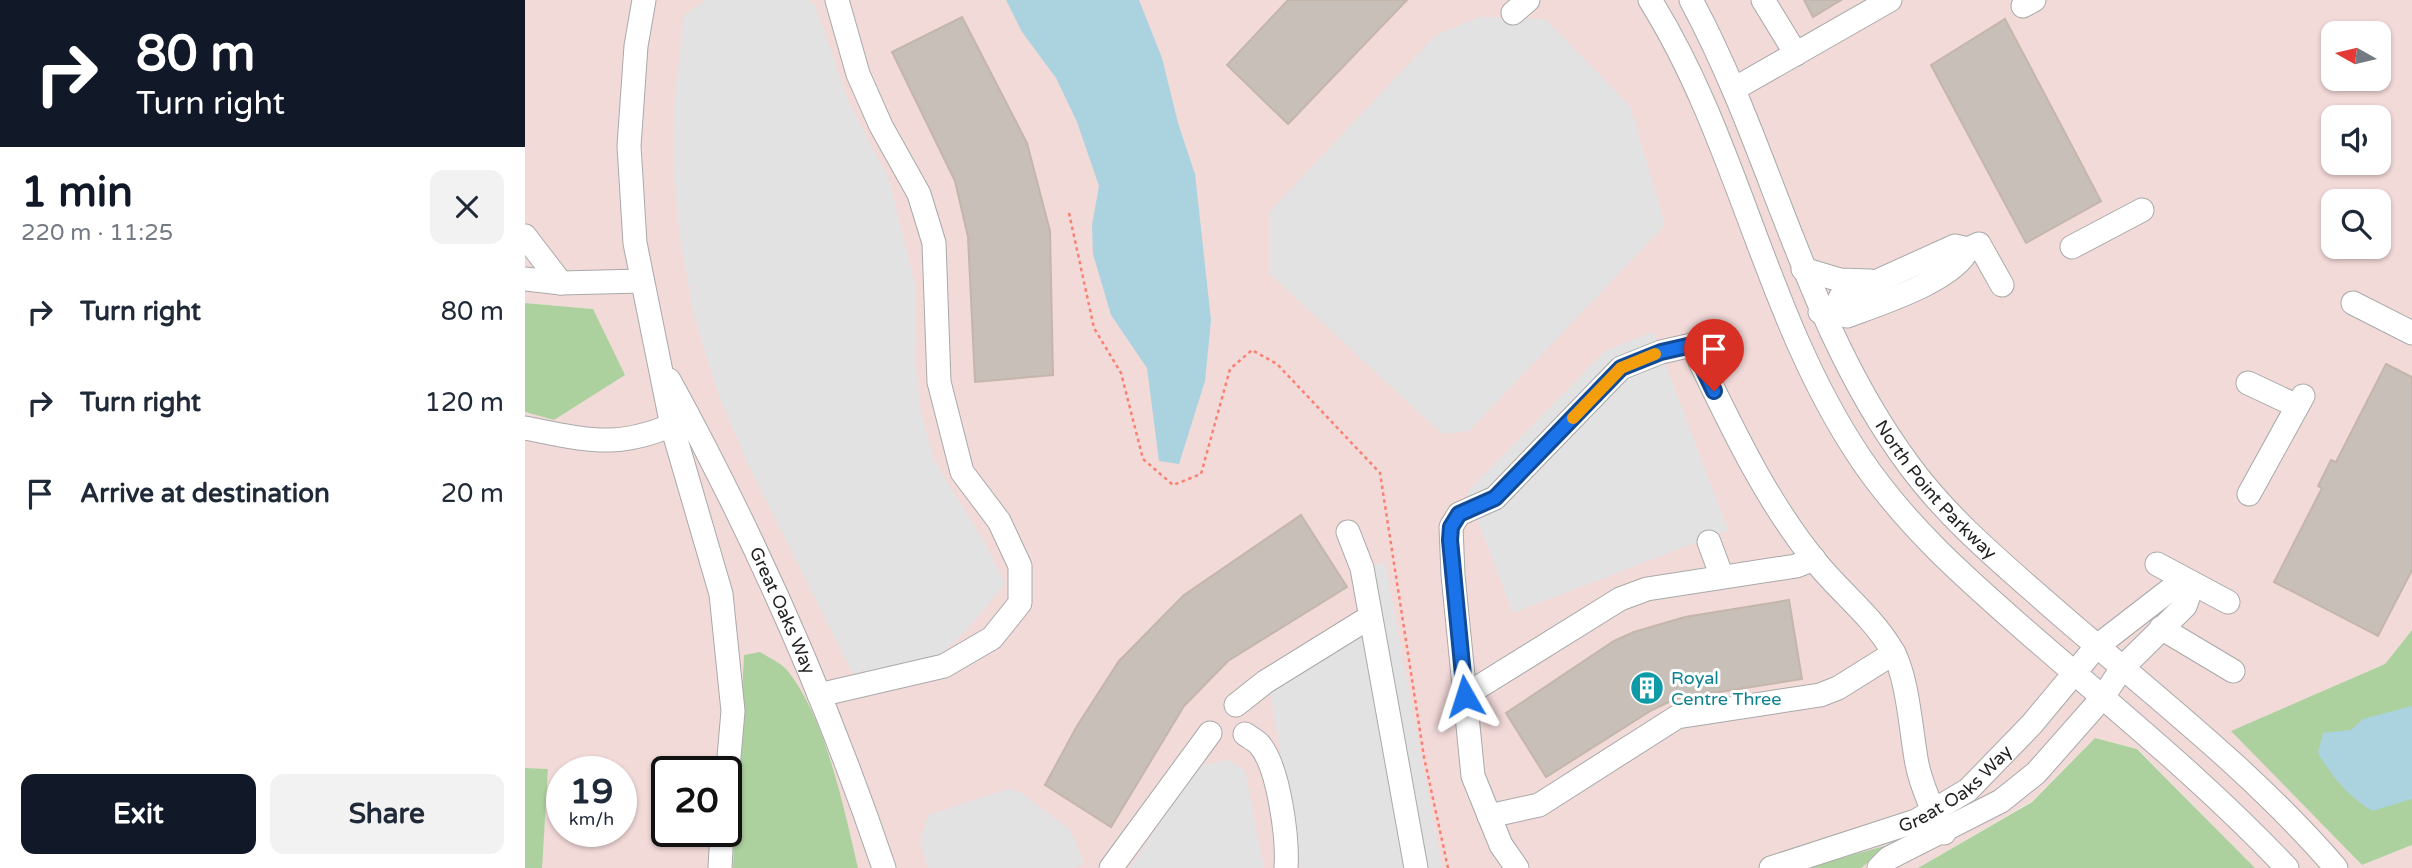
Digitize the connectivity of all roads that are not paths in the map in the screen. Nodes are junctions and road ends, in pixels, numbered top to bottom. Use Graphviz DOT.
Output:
graph roads {
  1 [pos="644,0"];
  2 [pos="837,0"];
  3 [pos="1650,0"];
  4 [pos="1691,0"];
  5 [pos="1763,0"];
  6 [pos="1890,0"];
  7 [pos="1796,54"];
  8 [pos="1734,89"];
  9 [pos="2142,210"];
  10 [pos="525,236"];
  11 [pos="2072,247"];
  12 [pos="1968,249"];
  13 [pos="1804,269"];
  14 [pos="525,279"];
  15 [pos="642,281"];
  16 [pos="1877,282"];
  17 [pos="561,283"];
  18 [pos="2003,285"];
  19 [pos="2353,303"];
  20 [pos="1829,309"];
  21 [pos="2412,333"];
  22 [pos="2248,383"];
  23 [pos="681,422"];
  24 [pos="525,428"];
  25 [pos="2249,494"];
  26 [pos="1347,532"];
  27 [pos="1709,542"];
  28 [pos="1814,559"];
  29 [pos="2157,564"];
  30 [pos="1722,577"];
  31 [pos="2193,584"];
  32 [pos="2228,602"];
  33 [pos="1370,617"];
  34 [pos="2161,628"];
  35 [pos="2097,647"];
  36 [pos="1894,653"];
  37 [pos="2122,668"];
  38 [pos="2232,671"];
  39 [pos="2075,675"];
  40 [pos="819,695"];
  41 [pos="1465,696"];
  42 [pos="2103,697"];
  43 [pos="1236,705"];
  44 [pos="1210,733"];
  45 [pos="1245,734"];
  46 [pos="729,756"];
  47 [pos="1932,810"];
  48 [pos="1489,816"];
  49 [pos="1944,833"];
  50 [pos="721,847"];
  51 [pos="720,868"];
  52 [pos="884,868"];
  53 [pos="1111,868"];
  54 [pos="1286,868"];
  55 [pos="1416,868"];
  56 [pos="1517,868"];
  57 [pos="1771,868"];
  58 [pos="1879,868"];
  59 [pos="2287,868"];
  60 [pos="2336,868"];
  1 -- 15 [label="street, Great Oaks Way"];
  2 -- 40 [label="street"];
  3 -- 39 [label="street, North Point Parkway"];
  4 -- 8 [label="street, North Point Parkway"];
  5 -- 7 [label="street"];
  6 -- 7 [label="street"];
  7 -- 8 [label="street"];
  8 -- 13 [label="street, North Point Parkway"];
  9 -- 11 [label="street"];
  10 -- 17 [label="street"];
  12 -- 16 [label="street"];
  12 -- 18 [label="street"];
  12 -- 20 [label="street"];
  13 -- 16 [label="street"];
  13 -- 20 [label="street, North Point Parkway"];
  14 -- 17 [label="street"];
  15 -- 17 [label="street"];
  15 -- 23 [label="street, Great Oaks Way"];
  16 -- 20 [label="street"];
  19 -- 21 [label="street"];
  20 -- 35 [label="street, North Point Parkway"];
  22 -- 25 [label="street"];
  23 -- 24 [label="street"];
  23 -- 40 [label="street, Great Oaks Way"];
  23 -- 46 [label="street, Great Oaks Way"];
  26 -- 33 [label="street"];
  27 -- 30 [label="street"];
  28 -- 30 [label="street"];
  28 -- 36 [label="street"];
  28 -- 41 [label="street"];
  29 -- 31 [label="street"];
  30 -- 41 [label="street"];
  31 -- 32 [label="street"];
  31 -- 34 [label="street, Great Oaks Way"];
  31 -- 35 [label="street, Great Oaks Way"];
  33 -- 43 [label="street"];
  33 -- 55 [label="street"];
  34 -- 37 [label="street, Great Oaks Way"];
  34 -- 38 [label="street"];
  35 -- 37 [label="street, North Point Parkway"];
  35 -- 39 [label="street, Great Oaks Way"];
  36 -- 47 [label="street"];
  36 -- 48 [label="street"];
  37 -- 42 [label="street, Great Oaks Way"];
  37 -- 60 [label="street, North Point Parkway"];
  39 -- 42 [label="street, North Point Parkway"];
  39 -- 47 [label="street, Great Oaks Way"];
  40 -- 52 [label="street, Great Oaks Way"];
  41 -- 48 [label="street"];
  42 -- 49 [label="street, Great Oaks Way"];
  42 -- 59 [label="street, North Point Parkway"];
  44 -- 53 [label="street"];
  45 -- 54 [label="street"];
  47 -- 49 [label="street"];
  47 -- 57 [label="street, Great Oaks Way"];
  48 -- 56 [label="street"];
  49 -- 58 [label="street, Great Oaks Way"];
  50 -- 51 [label="street"];
}
